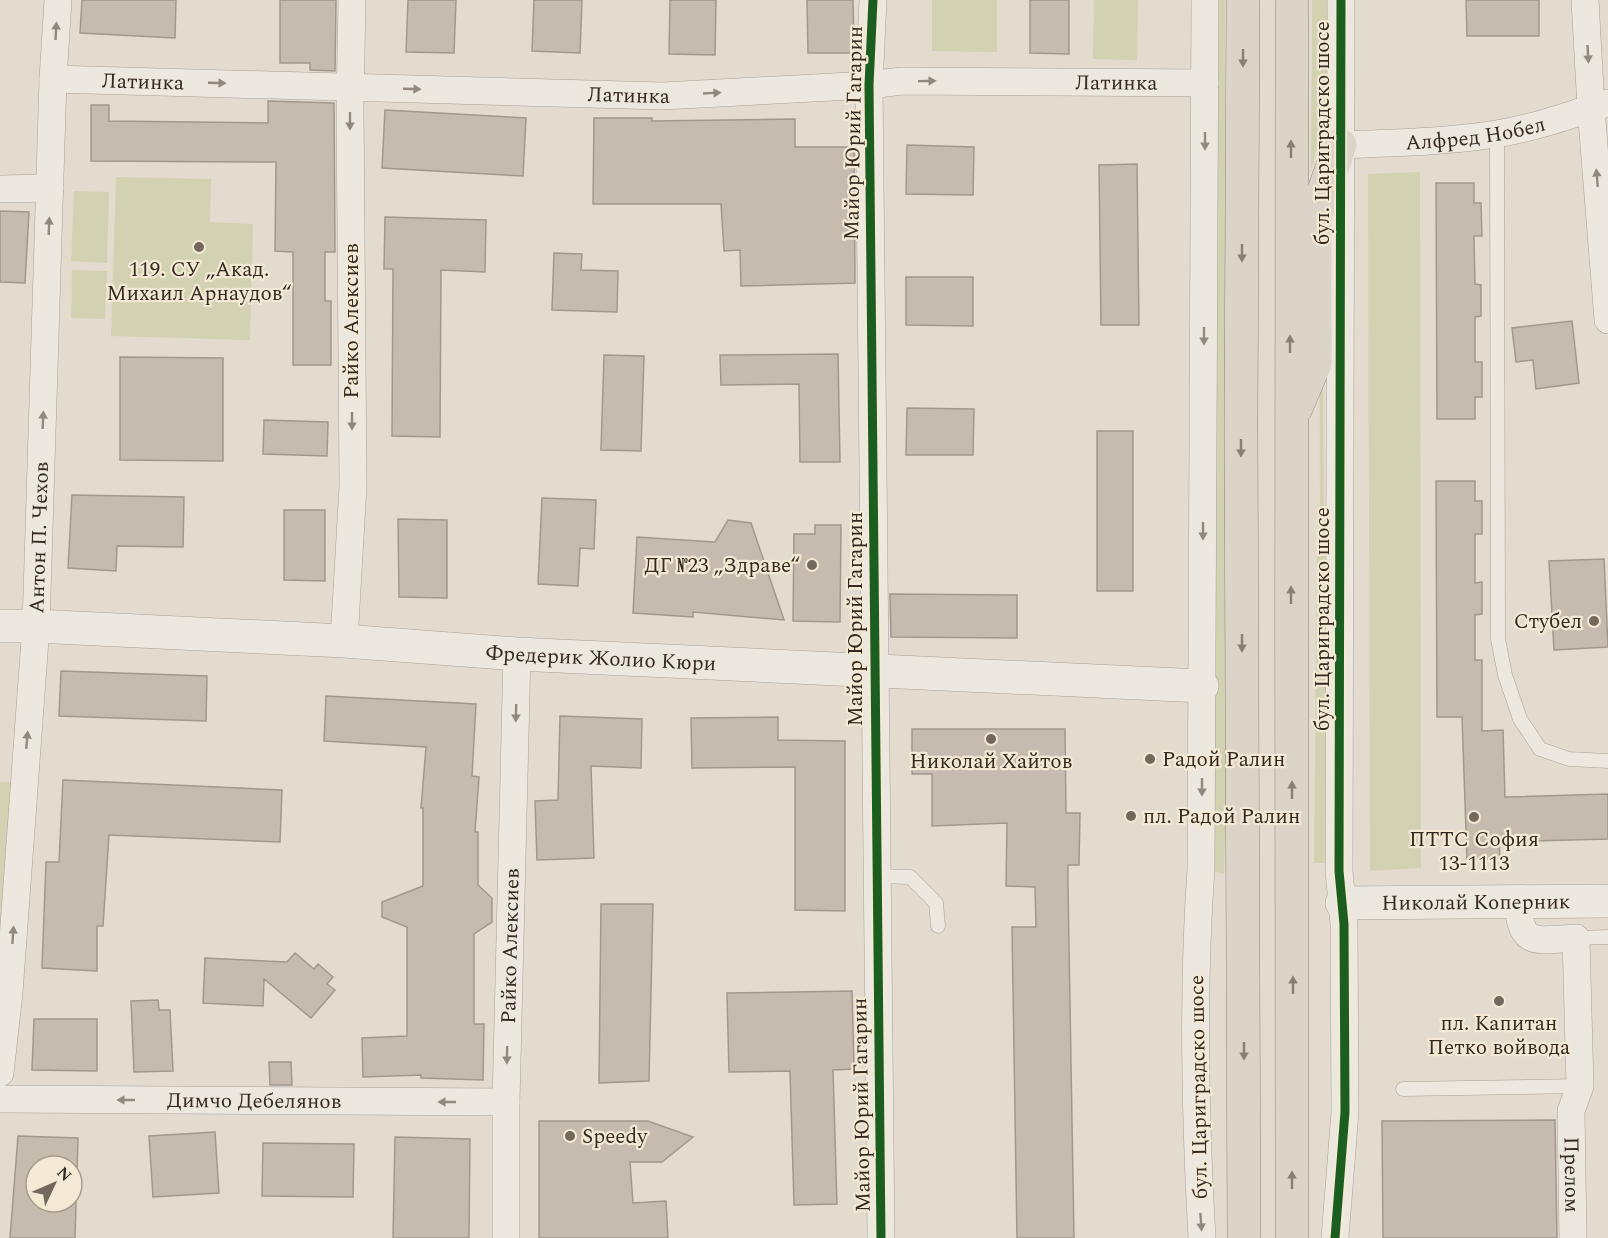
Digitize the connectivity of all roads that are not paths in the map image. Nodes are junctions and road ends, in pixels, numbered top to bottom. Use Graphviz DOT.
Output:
graph roads {
  1 [pos="58,0"];
  2 [pos="352,0"];
  3 [pos="873,0"];
  4 [pos="1205,0"];
  5 [pos="1243,0"];
  6 [pos="1292,0"];
  7 [pos="1341,0"];
  8 [pos="1585,0"];
  9 [pos="54,79"];
  10 [pos="1205,83"];
  11 [pos="869,85"];
  12 [pos="350,87"];
  13 [pos="1599,105"];
  14 [pos="1497,134"];
  15 [pos="1340,145"];
  16 [pos="50,188"];
  17 [pos="0,189"];
  18 [pos="1608,320"];
  19 [pos="1290,424"];
  20 [pos="0,626"];
  21 [pos="36,626"];
  22 [pos="344,641"];
  23 [pos="517,654"];
  24 [pos="874,670"];
  25 [pos="1202,686"];
  26 [pos="1608,761"];
  27 [pos="876,876"];
  28 [pos="1518,901"];
  29 [pos="1608,901"];
  30 [pos="1342,903"];
  31 [pos="938,926"];
  32 [pos="1608,937"];
  33 [pos="1576,938"];
  34 [pos="4,993"];
  35 [pos="0,1073"];
  36 [pos="1403,1089"];
  37 [pos="1575,1098"];
  38 [pos="0,1100"];
  39 [pos="506,1102"];
  40 [pos="506,1238"];
  41 [pos="880,1238"];
  42 [pos="1202,1238"];
  43 [pos="1244,1238"];
  44 [pos="1292,1238"];
  45 [pos="1335,1238"];
  46 [pos="1573,1238"];
  9 -- 1 [label="street, Антон П. Чехов, one-way"];
  2 -- 12 [label="street, Райко Алексиев"];
  3 -- 11 [label="street, Майор Юрий Гагарин"];
  4 -- 10 [label="street, бул. Цариградско шосе"];
  5 -- 43 [label="highway, бул. Цариградско шосе, one-way"];
  19 -- 6 [label="highway, бул. Цариградско шосе, one-way"];
  7 -- 15 [label="street, бул. Цариградско шосе"];
  8 -- 13 [label="street, one-way"];
  9 -- 12 [label="street, Латинка, one-way"];
  9 -- 16 [label="street, Антон П. Чехов"];
  11 -- 10 [label="street, Латинка, one-way"];
  10 -- 25 [label="street, бул. Цариградско шосе, one-way"];
  12 -- 11 [label="street, Латинка, one-way"];
  11 -- 24 [label="street, Майор Юрий Гагарин"];
  12 -- 22 [label="street, Райко Алексиев, one-way"];
  13 -- 14 [label="street, Алфред Нобел"];
  18 -- 13 [label="street, one-way"];
  14 -- 15 [label="street, Алфред Нобел"];
  14 -- 26 [label="lane"];
  15 -- 19 [label="highway"];
  15 -- 30 [label="street, бул. Цариградско шосе"];
  16 -- 17 [label="street"];
  21 -- 16 [label="street, Антон П. Чехов, one-way"];
  44 -- 19 [label="highway, бул. Цариградско шосе, one-way"];
  20 -- 21 [label="street, Фредерик Жолио Кюри"];
  21 -- 22 [label="street, Фредерик Жолио Кюри"];
  34 -- 21 [label="street, Антон П. Чехов, one-way"];
  22 -- 23 [label="street, Фредерик Жолио Кюри"];
  23 -- 24 [label="street, Фредерик Жолио Кюри"];
  23 -- 39 [label="street, Райко Алексиев, one-way"];
  24 -- 25 [label="street, Фредерик Жолио Кюри"];
  24 -- 27 [label="street, Майор Юрий Гагарин"];
  25 -- 42 [label="street, бул. Цариградско шосе, one-way"];
  27 -- 31 [label="lane"];
  27 -- 41 [label="street, Майор Юрий Гагарин"];
  28 -- 29 [label="street, Николай Коперник"];
  28 -- 30 [label="street, Николай Коперник"];
  28 -- 33 [label="street"];
  30 -- 45 [label="street, бул. Цариградско шосе"];
  32 -- 33 [label="lane"];
  33 -- 37 [label="street, Прелом"];
  34 -- 35 [label="street, Антон П. Чехов"];
  36 -- 37 [label="lane"];
  37 -- 46 [label="street, Прелом"];
  39 -- 38 [label="street, Димчо Дебелянов, one-way"];
  39 -- 40 [label="street, Райко Алексиев"];
}
